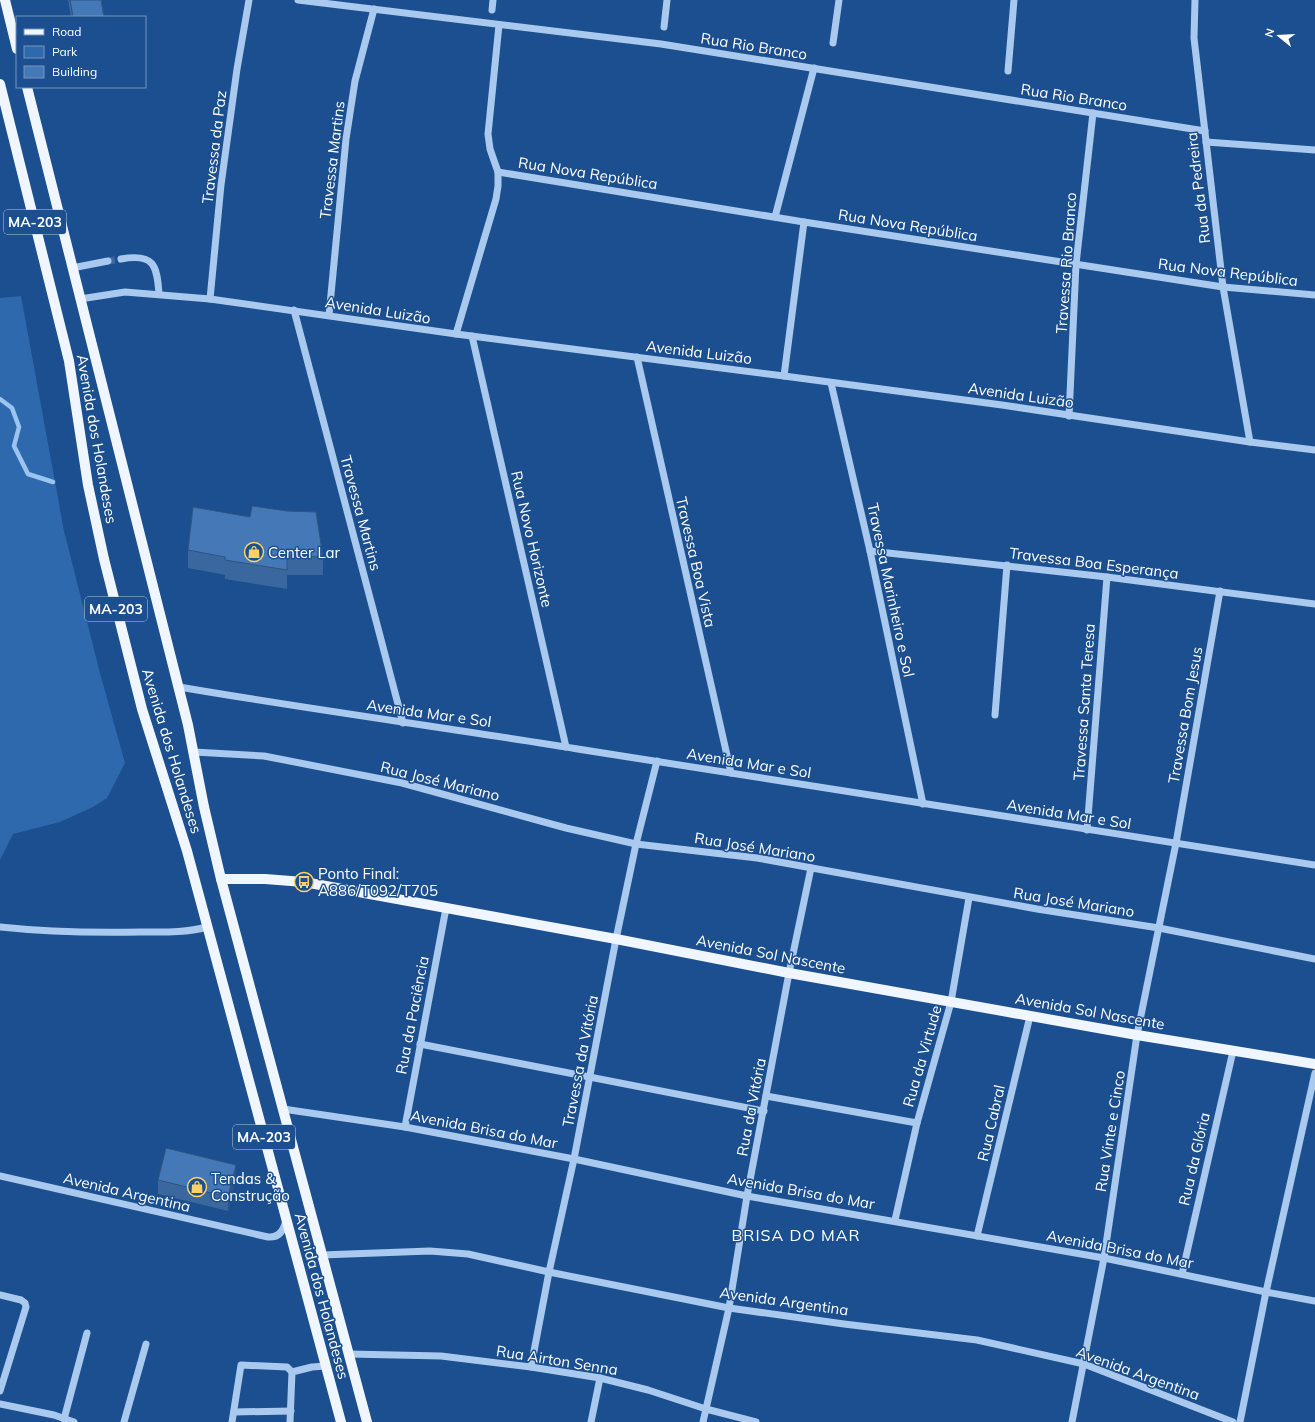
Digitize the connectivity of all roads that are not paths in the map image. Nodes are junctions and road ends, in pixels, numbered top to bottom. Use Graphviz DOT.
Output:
graph roads {
  1 [pos="5,0"];
  2 [pos="249,0"];
  3 [pos="298,0"];
  4 [pos="493,0"];
  5 [pos="667,0"];
  6 [pos="839,0"];
  7 [pos="1014,0"];
  8 [pos="1195,0"];
  9 [pos="374,9"];
  10 [pos="492,10"];
  11 [pos="499,25"];
  12 [pos="664,28"];
  13 [pos="833,43"];
  14 [pos="16,44"];
  15 [pos="814,68"];
  16 [pos="1008,71"];
  17 [pos="0,84"];
  18 [pos="27,88"];
  19 [pos="1093,113"];
  20 [pos="1205,131"];
  21 [pos="1206,142"];
  22 [pos="1315,150"];
  23 [pos="498,172"];
  24 [pos="775,217"];
  25 [pos="804,222"];
  26 [pos="121,259"];
  27 [pos="108,262"];
  28 [pos="1076,264"];
  29 [pos="72,268"];
  30 [pos="1223,287"];
  31 [pos="159,294"];
  32 [pos="1315,295"];
  33 [pos="80,299"];
  34 [pos="210,299"];
  35 [pos="294,310"];
  36 [pos="329,315"];
  37 [pos="456,334"];
  38 [pos="472,336"];
  39 [pos="637,357"];
  40 [pos="784,376"];
  41 [pos="831,383"];
  42 [pos="1069,416"];
  43 [pos="1250,442"];
  44 [pos="1315,450"];
  45 [pos="870,550"];
  46 [pos="1008,566"];
  47 [pos="1107,577"];
  48 [pos="1220,591"];
  49 [pos="1315,604"];
  50 [pos="179,687"];
  51 [pos="995,715"];
  52 [pos="403,723"];
  53 [pos="566,747"];
  54 [pos="194,752"];
  55 [pos="657,761"];
  56 [pos="731,773"];
  57 [pos="923,804"];
  58 [pos="1087,830"];
  59 [pos="1176,843"];
  60 [pos="636,844"];
  61 [pos="1315,865"];
  62 [pos="811,868"];
  63 [pos="221,879"];
  64 [pos="969,898"];
  65 [pos="446,908"];
  66 [pos="0,927"];
  67 [pos="207,927"];
  68 [pos="1158,928"];
  69 [pos="616,939"];
  70 [pos="1315,959"];
  71 [pos="789,973"];
  72 [pos="951,1002"];
  73 [pos="1030,1016"];
  74 [pos="1137,1035"];
  75 [pos="420,1044"];
  76 [pos="1233,1051"];
  77 [pos="1315,1064"];
  78 [pos="1315,1073"];
  79 [pos="590,1076"];
  80 [pos="766,1096"];
  81 [pos="283,1109"];
  82 [pos="764,1111"];
  83 [pos="917,1123"];
  84 [pos="405,1127"];
  85 [pos="574,1159"];
  86 [pos="0,1176"];
  87 [pos="747,1196"];
  88 [pos="286,1220"];
  89 [pos="895,1220"];
  90 [pos="977,1236"];
  91 [pos="322,1255"];
  92 [pos="1104,1258"];
  93 [pos="549,1272"];
  94 [pos="1182,1274"];
  95 [pos="1266,1292"];
  96 [pos="0,1295"];
  97 [pos="1315,1300"];
  98 [pos="729,1308"];
  99 [pos="87,1333"];
  100 [pos="146,1344"];
  101 [pos="349,1354"];
  102 [pos="1084,1364"];
  103 [pos="326,1366"];
  104 [pos="531,1367"];
  105 [pos="292,1372"];
  106 [pos="600,1378"];
  107 [pos="0,1391"];
  108 [pos="0,1404"];
  109 [pos="706,1409"];
  110 [pos="291,1411"];
  111 [pos="234,1412"];
  112 [pos="64,1419"];
  113 [pos="74,1422"];
  114 [pos="124,1422"];
  115 [pos="232,1422"];
  116 [pos="290,1422"];
  117 [pos="341,1422"];
  118 [pos="367,1422"];
  119 [pos="590,1422"];
  120 [pos="703,1422"];
  121 [pos="756,1422"];
  122 [pos="1072,1422"];
  123 [pos="1233,1422"];
  124 [pos="1240,1422"];
  1 -- 14 [label="main road"];
  2 -- 34 [label="street, Travessa da Paz"];
  3 -- 9 [label="street, Rua Rio Branco"];
  4 -- 10 [label="street"];
  5 -- 12 [label="street"];
  6 -- 13 [label="street"];
  7 -- 16 [label="street"];
  8 -- 20 [label="street, Rua da Pedreira"];
  9 -- 11 [label="street, Rua Rio Branco"];
  9 -- 36 [label="street, Travessa Martins"];
  11 -- 15 [label="street, Rua Rio Branco"];
  11 -- 23 [label="street"];
  15 -- 19 [label="street, Rua Rio Branco"];
  15 -- 24 [label="street"];
  17 -- 67 [label="main road, Avenida dos Holandeses / MA-203"];
  18 -- 29 [label="main road, Avenida dos Holandeses / MA-203"];
  19 -- 20 [label="street, Rua Rio Branco"];
  19 -- 28 [label="street, Travessa Rio Branco"];
  20 -- 21 [label="street, Rua da Pedreira"];
  21 -- 22 [label="street"];
  21 -- 30 [label="street, Rua da Pedreira"];
  23 -- 24 [label="street, Rua Nova República"];
  23 -- 37 [label="street"];
  24 -- 25 [label="street, Rua Nova República"];
  25 -- 28 [label="street, Rua Nova República"];
  25 -- 40 [label="street"];
  26 -- 31 [label="street"];
  27 -- 29 [label="street"];
  28 -- 30 [label="street, Rua Nova República"];
  28 -- 42 [label="street, Travessa Rio Branco"];
  29 -- 33 [label="main road, Avenida dos Holandeses / MA-203"];
  30 -- 32 [label="street, Rua Nova República"];
  30 -- 43 [label="street, Rua da Pedreira"];
  31 -- 33 [label="street, Avenida Luizão"];
  31 -- 34 [label="street, Avenida Luizão"];
  33 -- 50 [label="main road, Avenida dos Holandeses / MA-203"];
  34 -- 35 [label="street, Avenida Luizão"];
  35 -- 36 [label="street, Avenida Luizão"];
  35 -- 52 [label="street, Travessa Martins"];
  36 -- 37 [label="street, Avenida Luizão"];
  37 -- 38 [label="street, Avenida Luizão"];
  38 -- 39 [label="street, Avenida Luizão"];
  38 -- 53 [label="street, Rua Novo Horizonte"];
  39 -- 40 [label="street, Avenida Luizão"];
  39 -- 56 [label="street, Travessa Boa Vista"];
  40 -- 41 [label="street, Avenida Luizão"];
  41 -- 42 [label="street, Avenida Luizão"];
  41 -- 45 [label="street, Travessa Marinheiro e Sol"];
  42 -- 43 [label="street, Avenida Luizão"];
  43 -- 44 [label="street, Avenida Luizão"];
  45 -- 46 [label="street, Travessa Boa Esperança"];
  45 -- 57 [label="street, Travessa Marinheiro e Sol"];
  46 -- 47 [label="street, Travessa Boa Esperança"];
  46 -- 51 [label="street"];
  47 -- 48 [label="street, Travessa Boa Esperança"];
  47 -- 58 [label="street, Travessa Santa Teresa"];
  48 -- 49 [label="street, Travessa Boa Esperança"];
  48 -- 59 [label="street, Travessa Bom Jesus"];
  50 -- 52 [label="street, Avenida Mar e Sol"];
  50 -- 54 [label="main road, Avenida dos Holandeses / MA-203"];
  52 -- 53 [label="street, Avenida Mar e Sol"];
  53 -- 55 [label="street, Avenida Mar e Sol"];
  54 -- 60 [label="street, Rua José Mariano"];
  54 -- 63 [label="main road, Avenida dos Holandeses / MA-203"];
  55 -- 56 [label="street, Avenida Mar e Sol"];
  55 -- 60 [label="street, Travessa da Vitória"];
  56 -- 57 [label="street, Avenida Mar e Sol"];
  57 -- 58 [label="street, Avenida Mar e Sol"];
  58 -- 59 [label="street, Avenida Mar e Sol"];
  59 -- 61 [label="street, Avenida Mar e Sol"];
  59 -- 68 [label="street, Rua Vinte e Cinco"];
  60 -- 62 [label="street, Rua José Mariano"];
  60 -- 69 [label="street, Travessa da Vitória"];
  62 -- 64 [label="street, Rua José Mariano"];
  62 -- 71 [label="street, Rua da Vitória"];
  63 -- 65 [label="main road, Avenida Sol Nascente"];
  63 -- 81 [label="main road, Avenida dos Holandeses / MA-203"];
  64 -- 68 [label="street, Rua José Mariano"];
  64 -- 72 [label="street, Rua da Virtude"];
  65 -- 69 [label="main road, Avenida Sol Nascente"];
  65 -- 75 [label="street, Rua da Paciência"];
  66 -- 67 [label="street"];
  67 -- 88 [label="main road, Avenida dos Holandeses / MA-203"];
  68 -- 70 [label="street, Rua José Mariano"];
  68 -- 74 [label="street, Rua Vinte e Cinco"];
  69 -- 71 [label="main road, Avenida Sol Nascente"];
  69 -- 79 [label="street, Travessa da Vitória"];
  71 -- 72 [label="main road, Avenida Sol Nascente"];
  71 -- 80 [label="street, Rua da Vitória"];
  72 -- 73 [label="main road, Avenida Sol Nascente"];
  72 -- 83 [label="street, Rua da Virtude"];
  73 -- 74 [label="main road, Avenida Sol Nascente"];
  73 -- 90 [label="street, Rua Cabral"];
  74 -- 76 [label="main road, Avenida Sol Nascente"];
  74 -- 92 [label="street, Rua Vinte e Cinco"];
  75 -- 79 [label="street"];
  75 -- 84 [label="street, Rua da Paciência"];
  76 -- 77 [label="main road, Avenida Sol Nascente"];
  76 -- 94 [label="street, Rua da Glória"];
  78 -- 95 [label="street"];
  79 -- 82 [label="street"];
  79 -- 85 [label="street, Travessa da Vitória"];
  80 -- 82 [label="street, Rua da Vitória"];
  80 -- 83 [label="street"];
  81 -- 84 [label="street, Avenida Brisa do Mar"];
  81 -- 91 [label="main road, Avenida dos Holandeses / MA-203"];
  82 -- 87 [label="street, Rua da Vitória"];
  83 -- 89 [label="street, Rua da Virtude"];
  84 -- 85 [label="street, Avenida Brisa do Mar"];
  85 -- 87 [label="street, Avenida Brisa do Mar"];
  85 -- 93 [label="street, Travessa da Vitória"];
  86 -- 88 [label="street, Avenida Argentina"];
  87 -- 89 [label="street, Avenida Brisa do Mar"];
  87 -- 98 [label="street, Rua da Vitória"];
  88 -- 103 [label="main road, Avenida dos Holandeses / MA-203"];
  89 -- 90 [label="street, Avenida Brisa do Mar"];
  90 -- 92 [label="street, Avenida Brisa do Mar"];
  91 -- 93 [label="street, Avenida Argentina"];
  91 -- 101 [label="main road, Avenida dos Holandeses / MA-203"];
  92 -- 94 [label="street, Avenida Brisa do Mar"];
  92 -- 102 [label="street, Rua Vinte e Cinco"];
  93 -- 98 [label="street, Avenida Argentina"];
  93 -- 104 [label="street, Travessa da Vitória"];
  94 -- 95 [label="street, Avenida Brisa do Mar"];
  95 -- 97 [label="street, Avenida Brisa do Mar"];
  95 -- 124 [label="street"];
  96 -- 107 [label="street"];
  98 -- 102 [label="street, Avenida Argentina"];
  98 -- 109 [label="street, Rua da Vitória"];
  99 -- 112 [label="street"];
  100 -- 114 [label="street"];
  101 -- 104 [label="street, Rua Airton Senna"];
  101 -- 118 [label="main road, Avenida dos Holandeses / MA-203"];
  102 -- 122 [label="street, Rua Vinte e Cinco"];
  102 -- 123 [label="street, Avenida Argentina"];
  103 -- 105 [label="street"];
  103 -- 117 [label="main road, Avenida dos Holandeses / MA-203"];
  104 -- 106 [label="street, Rua Airton Senna"];
  105 -- 110 [label="street"];
  105 -- 111 [label="street"];
  106 -- 109 [label="street, Rua Airton Senna"];
  106 -- 119 [label="street"];
  108 -- 112 [label="street"];
  109 -- 120 [label="street, Rua da Vitória"];
  109 -- 121 [label="street, Rua Airton Senna"];
  110 -- 111 [label="street"];
  110 -- 116 [label="street"];
  111 -- 115 [label="street"];
  112 -- 113 [label="street"];
}
